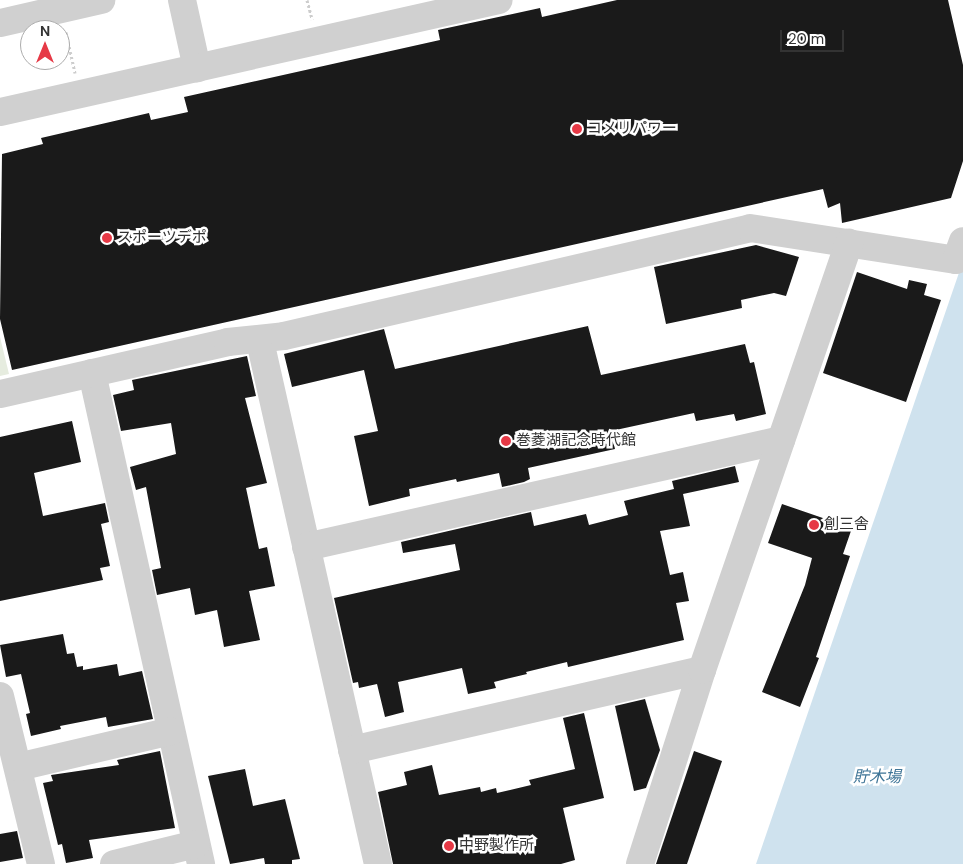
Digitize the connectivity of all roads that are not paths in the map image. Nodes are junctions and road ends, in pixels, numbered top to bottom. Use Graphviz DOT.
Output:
graph roads {
  1 [pos="101,0"];
  2 [pos="182,0"];
  3 [pos="499,0"];
  4 [pos="443,6"];
  5 [pos="0,23"];
  6 [pos="197,68"];
  7 [pos="0,112"];
  8 [pos="963,242"];
  9 [pos="849,243"];
  10 [pos="260,341"];
  11 [pos="92,373"];
  12 [pos="0,394"];
  13 [pos="780,440"];
  14 [pos="306,547"];
  15 [pos="702,670"];
  16 [pos="0,696"];
  17 [pos="4,730"];
  18 [pos="171,731"];
  19 [pos="352,750"];
  20 [pos="18,767"];
  21 [pos="198,854"];
  22 [pos="41,864"];
  23 [pos="114,864"];
  24 [pos="378,864"];
  25 [pos="640,864"];
  1 -- 5 [label="street"];
  2 -- 6 [label="street"];
  3 -- 4 [label="street"];
  4 -- 6 [label="street"];
  6 -- 7 [label="street"];
  8 -- 9 [label="street"];
  9 -- 10 [label="street"];
  9 -- 13 [label="street"];
  10 -- 11 [label="street"];
  10 -- 14 [label="street"];
  11 -- 12 [label="street"];
  11 -- 18 [label="street"];
  13 -- 14 [label="street"];
  13 -- 15 [label="street"];
  14 -- 19 [label="street"];
  15 -- 19 [label="street"];
  15 -- 25 [label="street"];
  16 -- 17 [label="street"];
  17 -- 20 [label="street"];
  18 -- 20 [label="street"];
  18 -- 21 [label="street"];
  19 -- 24 [label="street"];
  20 -- 22 [label="street"];
  21 -- 23 [label="street"];
}
